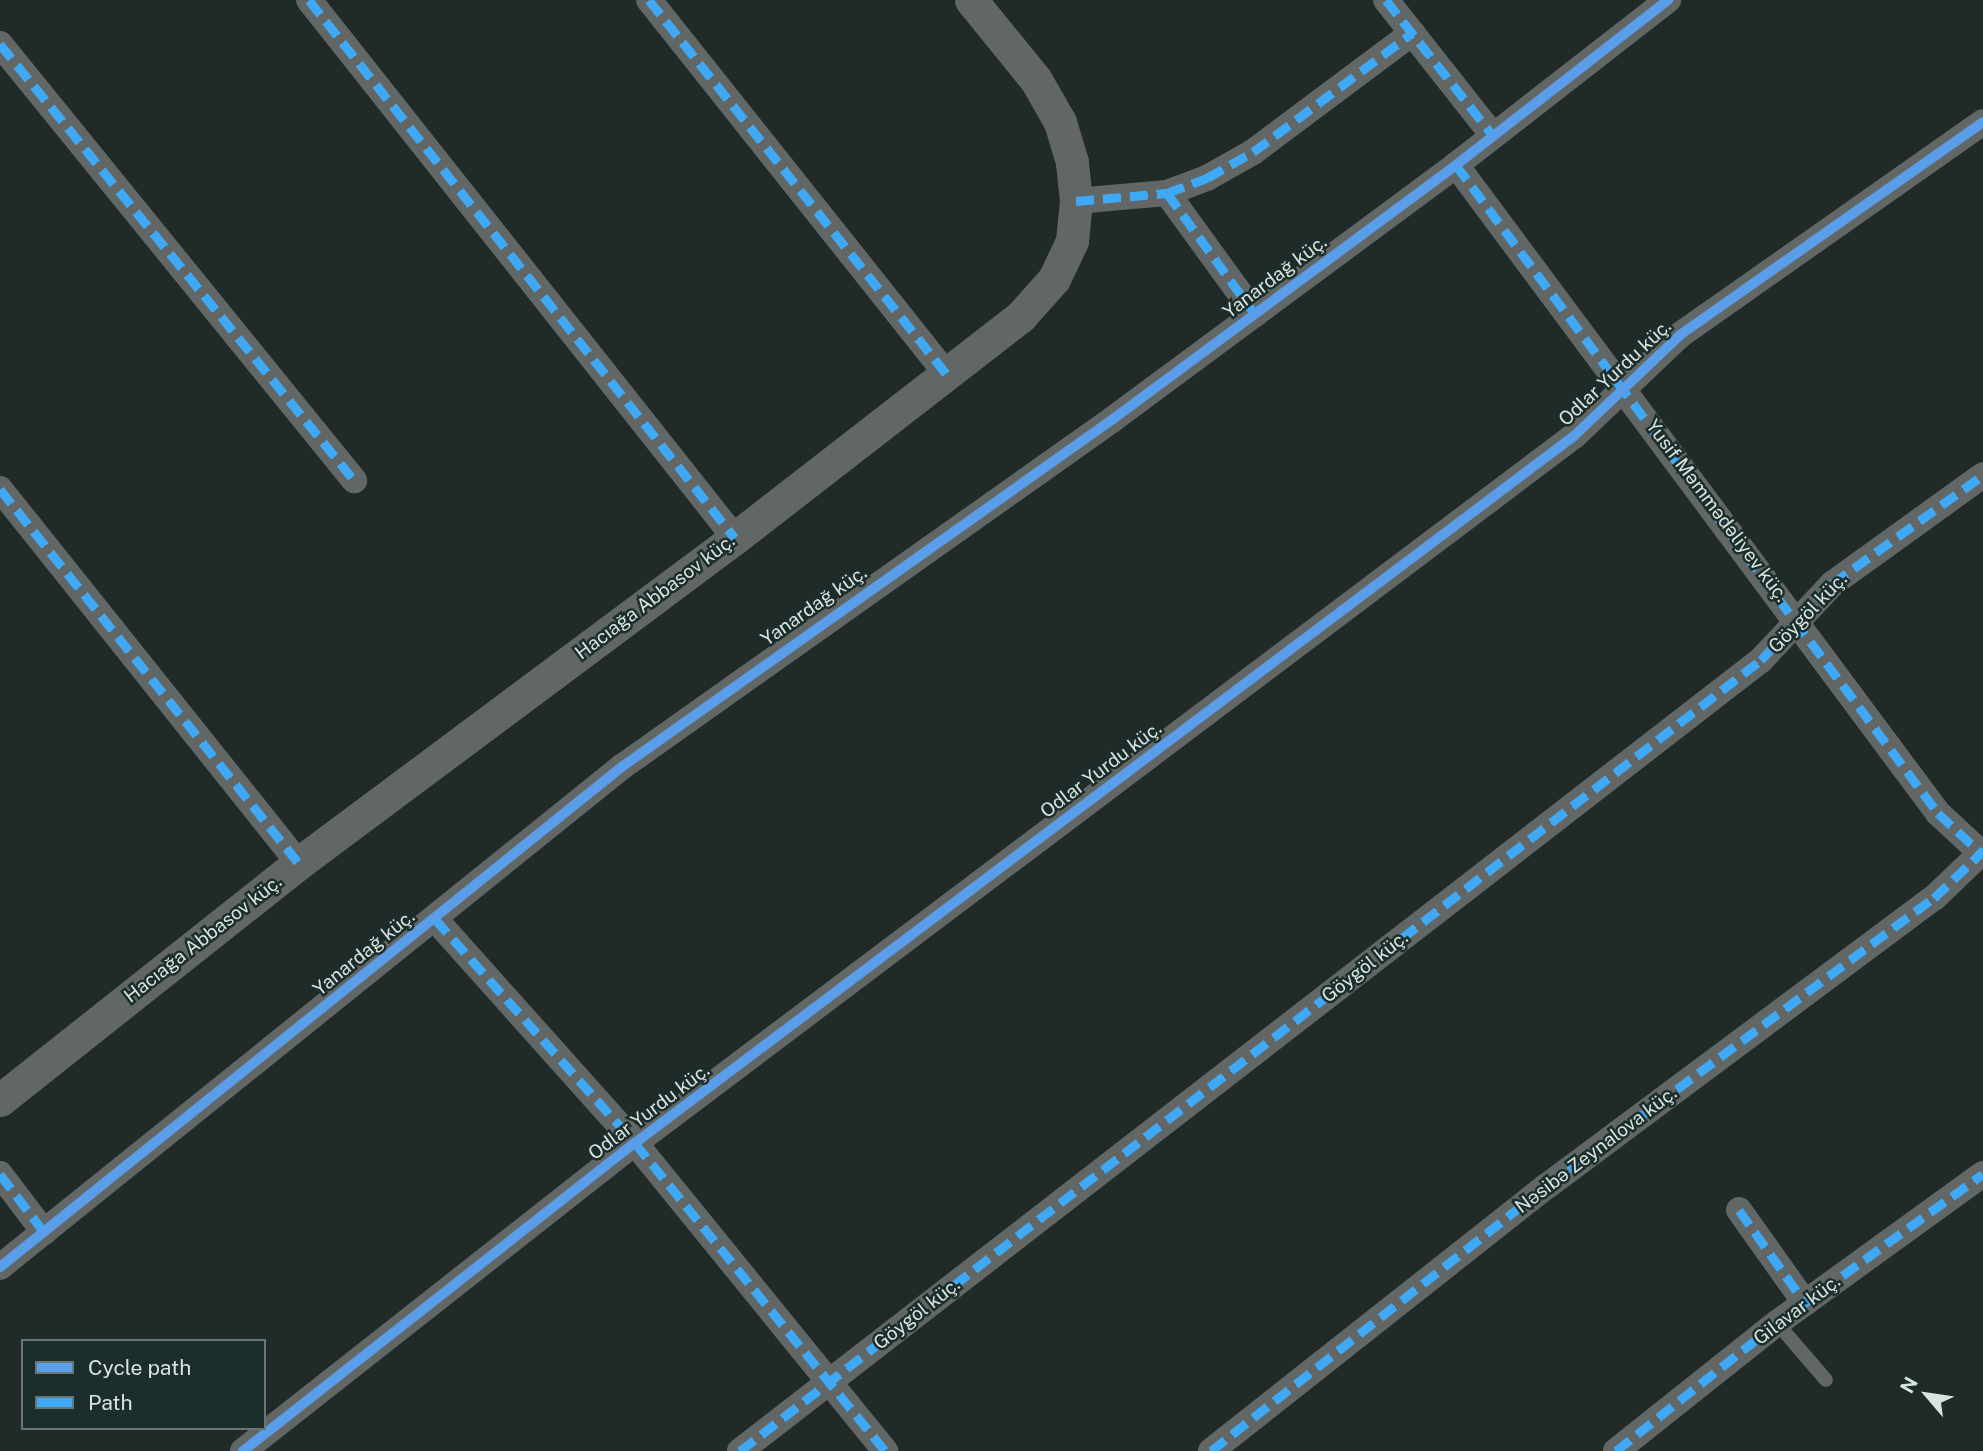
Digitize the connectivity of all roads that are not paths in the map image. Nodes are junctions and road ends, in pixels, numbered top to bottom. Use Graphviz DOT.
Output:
graph roads {
  1 [pos="309,0"];
  2 [pos="649,0"];
  3 [pos="971,0"];
  4 [pos="1386,0"];
  5 [pos="1668,0"];
  6 [pos="1412,33"];
  7 [pos="0,44"];
  8 [pos="1983,122"];
  9 [pos="1492,134"];
  10 [pos="1456,165"];
  11 [pos="1167,193"];
  12 [pos="1076,201"];
  13 [pos="1255,314"];
  14 [pos="947,375"];
  15 [pos="1625,388"];
  16 [pos="1983,475"];
  17 [pos="354,480"];
  18 [pos="0,489"];
  19 [pos="735,538"];
  20 [pos="1798,620"];
  21 [pos="1982,852"];
  22 [pos="299,863"];
  23 [pos="435,919"];
  24 [pos="0,1100"];
  25 [pos="635,1143"];
  26 [pos="0,1174"];
  27 [pos="1983,1174"];
  28 [pos="1740,1210"];
  29 [pos="44,1232"];
  30 [pos="0,1267"];
  31 [pos="1805,1303"];
  32 [pos="1777,1323"];
  33 [pos="1826,1380"];
  34 [pos="828,1382"];
  35 [pos="243,1451"];
  36 [pos="740,1451"];
  37 [pos="885,1451"];
  38 [pos="1211,1451"];
  39 [pos="1616,1451"];
  1 -- 19 [label="street"];
  2 -- 14 [label="street"];
  3 -- 12 [label="street, Hacıağa Abbasov küç."];
  4 -- 6 [label="street"];
  5 -- 9 [label="street, Yanardağ küç."];
  6 -- 9 [label="street"];
  6 -- 11 [label="street"];
  7 -- 17 [label="street"];
  8 -- 15 [label="street, Odlar Yurdu küç."];
  9 -- 10 [label="street, Yanardağ küç."];
  10 -- 13 [label="street, Yanardağ küç."];
  10 -- 15 [label="street, Yusif Məmmədəliyev küç."];
  11 -- 12 [label="street"];
  11 -- 13 [label="street"];
  12 -- 14 [label="street, Hacıağa Abbasov küç."];
  13 -- 23 [label="street, Yanardağ küç."];
  14 -- 19 [label="street, Hacıağa Abbasov küç."];
  15 -- 20 [label="street, Yusif Məmmədəliyev küç."];
  15 -- 25 [label="street, Odlar Yurdu küç."];
  16 -- 20 [label="street, Göygöl küç."];
  18 -- 22 [label="street"];
  19 -- 22 [label="street, Hacıağa Abbasov küç."];
  20 -- 21 [label="street, Yusif Məmmədəliyev küç."];
  20 -- 34 [label="street, Göygöl küç."];
  21 -- 38 [label="street, Nəsibə Zeynalova küç."];
  22 -- 24 [label="street, Hacıağa Abbasov küç."];
  23 -- 25 [label="street"];
  23 -- 29 [label="street, Yanardağ küç."];
  25 -- 34 [label="street"];
  25 -- 35 [label="street, Odlar Yurdu küç."];
  26 -- 29 [label="street"];
  27 -- 31 [label="street, Gilavar küç."];
  28 -- 31 [label="street"];
  29 -- 30 [label="street, Yanardağ küç."];
  31 -- 32 [label="street, Gilavar küç."];
  32 -- 33 [label="lane"];
  32 -- 39 [label="street, Gilavar küç."];
  34 -- 36 [label="street, Göygöl küç."];
  34 -- 37 [label="street"];
}
